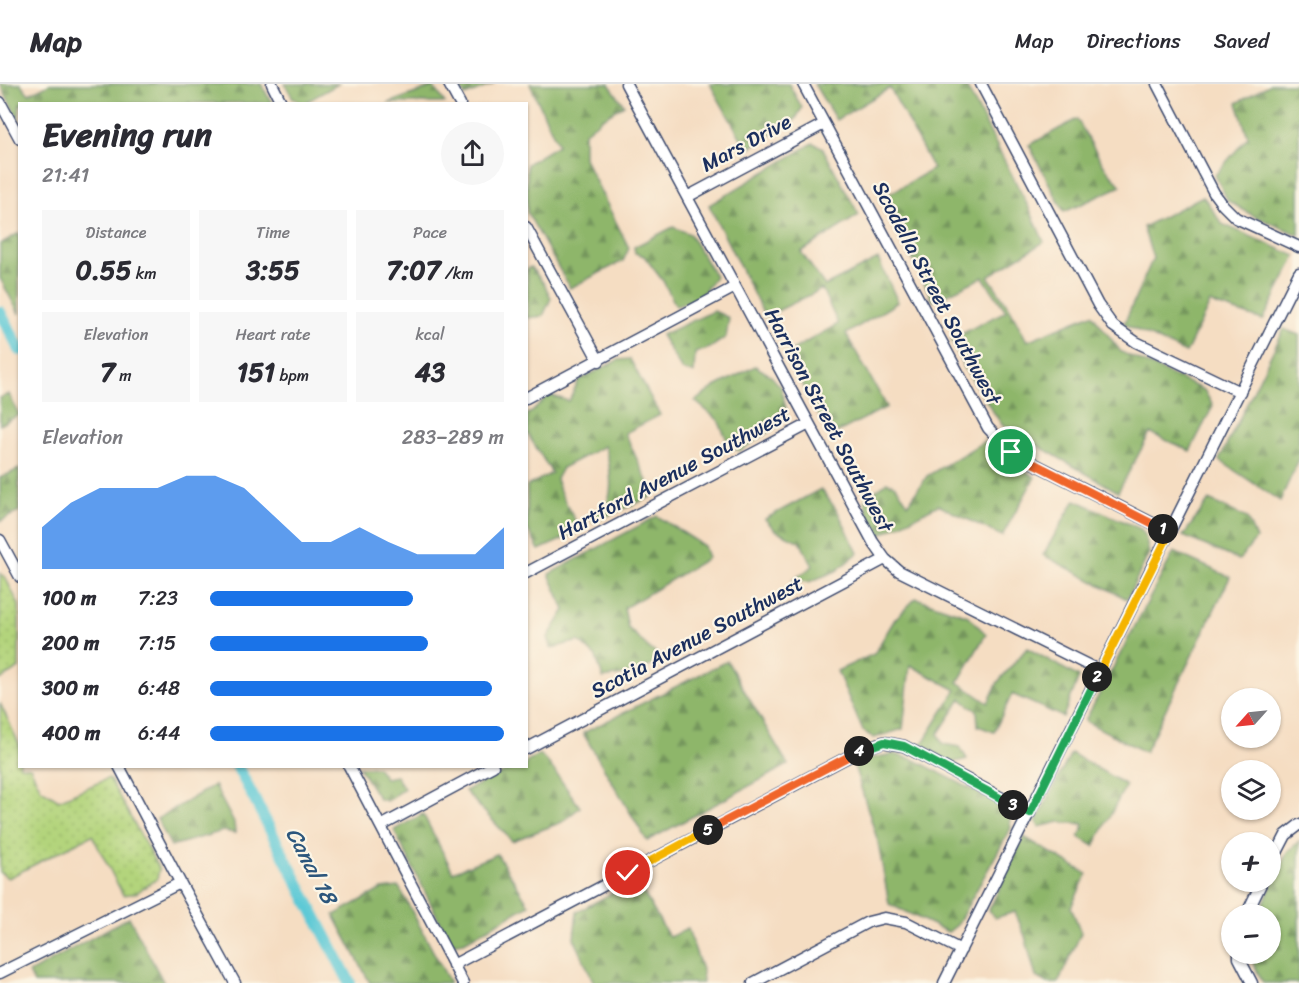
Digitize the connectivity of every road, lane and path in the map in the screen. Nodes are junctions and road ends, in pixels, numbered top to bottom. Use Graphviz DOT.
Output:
graph roads {
  1 [pos="272,84"];
  2 [pos="449,84"];
  3 [pos="626,84"];
  4 [pos="803,84"];
  5 [pos="981,84"];
  6 [pos="1157,84"];
  7 [pos="0,102"];
  8 [pos="281,102"];
  9 [pos="459,102"];
  10 [pos="824,124"];
  11 [pos="18,136"];
  12 [pos="687,197"];
  13 [pos="528,231"];
  14 [pos="1299,247"];
  15 [pos="1299,273"];
  16 [pos="735,287"];
  17 [pos="598,361"];
  18 [pos="1240,392"];
  19 [pos="528,397"];
  20 [pos="808,424"];
  21 [pos="1170,532"];
  22 [pos="2,546"];
  23 [pos="885,559"];
  24 [pos="528,572"];
  25 [pos="18,574"];
  26 [pos="1100,671"];
  27 [pos="528,748"];
  28 [pos="120,768"];
  29 [pos="350,768"];
  30 [pos="489,768"];
  31 [pos="1030,813"];
  32 [pos="1299,825"];
  33 [pos="381,826"];
  34 [pos="1281,845"];
  35 [pos="180,883"];
  36 [pos="961,950"];
  37 [pos="1242,964"];
  38 [pos="453,965"];
  39 [pos="0,974"];
  40 [pos="235,983"];
  41 [pos="463,983"];
  42 [pos="753,983"];
  43 [pos="944,983"];
  44 [pos="1252,983"];
  1 -- 8 [label="street"];
  2 -- 9 [label="street"];
  3 -- 12 [label="street, Harrison Street Southwest"];
  4 -- 10 [label="street, Scodella Street Southwest"];
  5 -- 18 [label="street"];
  6 -- 14 [label="street"];
  7 -- 11 [label="street"];
  10 -- 12 [label="street, Mars Drive"];
  10 -- 21 [label="street, Scodella Street Southwest"];
  12 -- 16 [label="street, Harrison Street Southwest"];
  13 -- 17 [label="street"];
  15 -- 18 [label="street"];
  16 -- 17 [label="street"];
  16 -- 20 [label="street, Harrison Street Southwest"];
  17 -- 19 [label="street"];
  18 -- 21 [label="street"];
  20 -- 23 [label="street, Harrison Street Southwest"];
  20 -- 24 [label="street, Hartford Avenue Southwest"];
  21 -- 26 [label="street"];
  22 -- 25 [label="street"];
  23 -- 26 [label="street, Harrison Street Southwest"];
  23 -- 27 [label="street, Scotia Avenue Southwest"];
  26 -- 31 [label="street"];
  28 -- 35 [label="street"];
  29 -- 33 [label="street"];
  30 -- 33 [label="street"];
  31 -- 36 [label="street"];
  31 -- 38 [label="street"];
  32 -- 34 [label="street"];
  33 -- 38 [label="street"];
  35 -- 39 [label="street"];
  35 -- 40 [label="street"];
  36 -- 42 [label="street"];
  36 -- 43 [label="street"];
  37 -- 44 [label="street"];
  38 -- 41 [label="street"];
}
